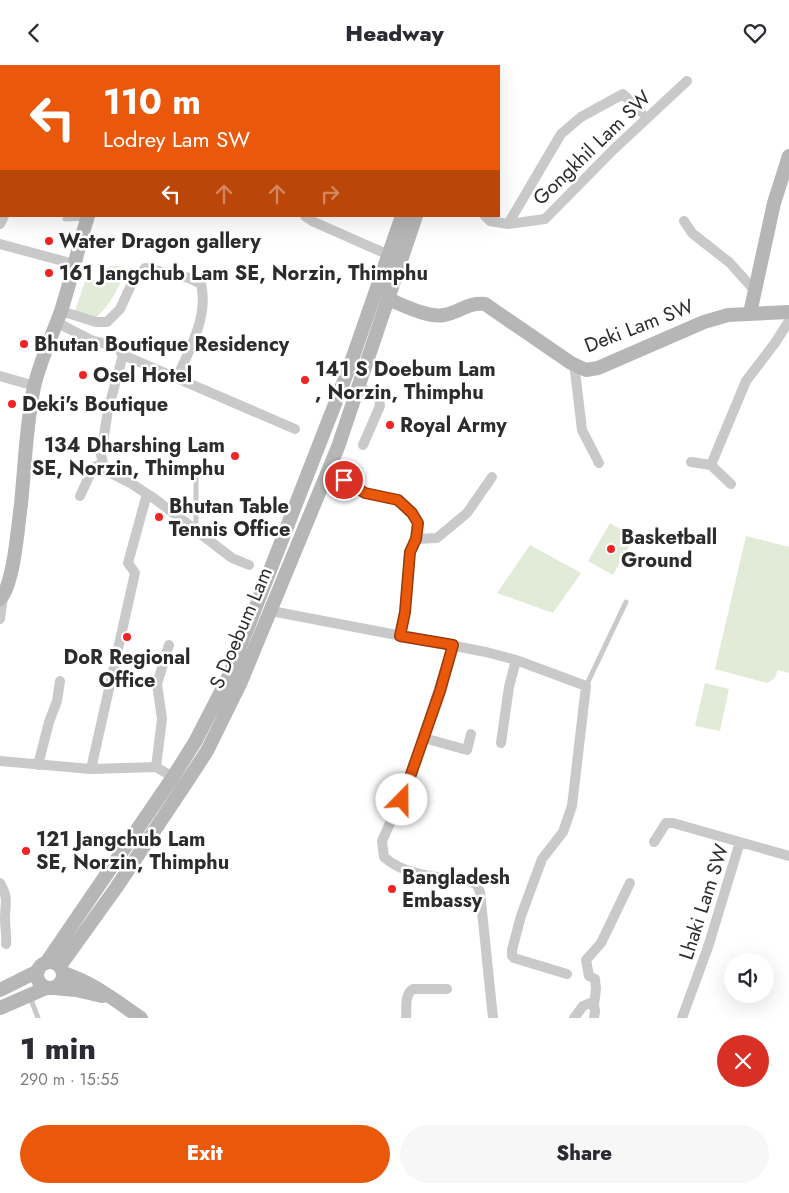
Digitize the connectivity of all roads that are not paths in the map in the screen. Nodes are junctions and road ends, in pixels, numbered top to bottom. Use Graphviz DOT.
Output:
graph roads {
  1 [pos="687,81"];
  2 [pos="641,112"];
  3 [pos="789,156"];
  4 [pos="88,217"];
  5 [pos="306,217"];
  6 [pos="402,217"];
  7 [pos="416,217"];
  8 [pos="486,217"];
  9 [pos="64,219"];
  10 [pos="684,221"];
  11 [pos="508,224"];
  12 [pos="0,244"];
  13 [pos="389,255"];
  14 [pos="74,263"];
  15 [pos="755,291"];
  16 [pos="388,299"];
  17 [pos="789,312"];
  18 [pos="750,313"];
  19 [pos="59,317"];
  20 [pos="789,321"];
  21 [pos="123,355"];
  22 [pos="577,366"];
  23 [pos="0,376"];
  24 [pos="177,378"];
  25 [pos="35,386"];
  26 [pos="359,386"];
  27 [pos="295,429"];
  28 [pos="363,445"];
  29 [pos="691,462"];
  30 [pos="102,463"];
  31 [pos="599,463"];
  32 [pos="711,465"];
  33 [pos="326,473"];
  34 [pos="196,475"];
  35 [pos="492,477"];
  36 [pos="731,484"];
  37 [pos="148,494"];
  38 [pos="80,496"];
  39 [pos="196,530"];
  40 [pos="416,539"];
  41 [pos="250,565"];
  42 [pos="1,598"];
  43 [pos="626,602"];
  44 [pos="271,611"];
  45 [pos="0,619"];
  46 [pos="400,636"];
  47 [pos="169,645"];
  48 [pos="453,645"];
  49 [pos="516,660"];
  50 [pos="60,681"];
  51 [pos="586,686"];
  52 [pos="471,734"];
  53 [pos="424,738"];
  54 [pos="501,743"];
  55 [pos="0,761"];
  56 [pos="38,765"];
  57 [pos="156,767"];
  58 [pos="91,769"];
  59 [pos="173,777"];
  60 [pos="654,842"];
  61 [pos="740,842"];
  62 [pos="789,857"];
  63 [pos="0,883"];
  64 [pos="630,883"];
  65 [pos="6,945"];
  66 [pos="42,967"];
  67 [pos="62,969"];
  68 [pos="567,973"];
  69 [pos="50,988"];
  70 [pos="447,989"];
  71 [pos="0,990"];
  72 [pos="28,994"];
  73 [pos="115,1000"];
  74 [pos="594,1005"];
  75 [pos="0,1008"];
  76 [pos="38,1018"];
  77 [pos="141,1018"];
  78 [pos="406,1018"];
  79 [pos="493,1018"];
  80 [pos="574,1018"];
  81 [pos="594,1018"];
  82 [pos="682,1018"];
  1 -- 11 [label="street, Gongkhil Lam SW"];
  2 -- 11 [label="street"];
  3 -- 15 [label="main road"];
  4 -- 9 [label="lane"];
  4 -- 14 [label="main road"];
  5 -- 13 [label="street"];
  6 -- 13 [label="main road, S Doebum Lam"];
  7 -- 16 [label="main road, S Doebum Lam"];
  8 -- 11 [label="street, Gongkhil Lam SW"];
  10 -- 15 [label="street"];
  12 -- 14 [label="street"];
  13 -- 59 [label="main road, S Doebum Lam"];
  14 -- 19 [label="main road"];
  15 -- 18 [label="main road"];
  16 -- 22 [label="main road, Deki Lam SW"];
  16 -- 26 [label="main road, S Doebum Lam"];
  17 -- 18 [label="main road, Deki Lam SW"];
  18 -- 22 [label="main road, Deki Lam SW"];
  19 -- 21 [label="street"];
  19 -- 24 [label="street"];
  19 -- 25 [label="main road"];
  20 -- 32 [label="street"];
  21 -- 24 [label="street"];
  21 -- 30 [label="street"];
  22 -- 31 [label="street"];
  23 -- 25 [label="street"];
  24 -- 27 [label="street"];
  25 -- 42 [label="main road"];
  26 -- 28 [label="street"];
  26 -- 33 [label="main road, S Doebum Lam"];
  29 -- 32 [label="street"];
  30 -- 37 [label="street"];
  30 -- 38 [label="street"];
  32 -- 36 [label="street"];
  33 -- 40 [label="street"];
  33 -- 44 [label="main road, S Doebum Lam"];
  34 -- 39 [label="lane"];
  35 -- 40 [label="street"];
  37 -- 39 [label="street"];
  37 -- 58 [label="street"];
  39 -- 41 [label="street"];
  40 -- 46 [label="street"];
  42 -- 45 [label="street"];
  43 -- 51 [label="lane"];
  44 -- 46 [label="street"];
  44 -- 67 [label="main road, S Doebum Lam"];
  46 -- 48 [label="street"];
  47 -- 57 [label="street"];
  48 -- 49 [label="street"];
  48 -- 53 [label="street"];
  49 -- 51 [label="street"];
  49 -- 54 [label="street"];
  50 -- 56 [label="street"];
  51 -- 68 [label="street"];
  52 -- 53 [label="street"];
  53 -- 79 [label="street"];
  55 -- 56 [label="street"];
  56 -- 58 [label="street"];
  57 -- 58 [label="street"];
  57 -- 59 [label="street"];
  59 -- 66 [label="main road, S Doebum Lam"];
  60 -- 61 [label="street"];
  61 -- 62 [label="street, Lhaki Lam SW"];
  61 -- 82 [label="street, Lhaki Lam SW"];
  63 -- 65 [label="street"];
  64 -- 74 [label="street"];
  66 -- 67 [label="main road"];
  66 -- 69 [label="main road"];
  66 -- 71 [label="main road"];
  67 -- 69 [label="main road"];
  67 -- 73 [label="main road"];
  69 -- 72 [label="main road"];
  69 -- 73 [label="main road"];
  70 -- 78 [label="street"];
  72 -- 75 [label="main road"];
  72 -- 76 [label="lane"];
  73 -- 77 [label="main road"];
  74 -- 80 [label="street"];
  74 -- 81 [label="street"];
}
